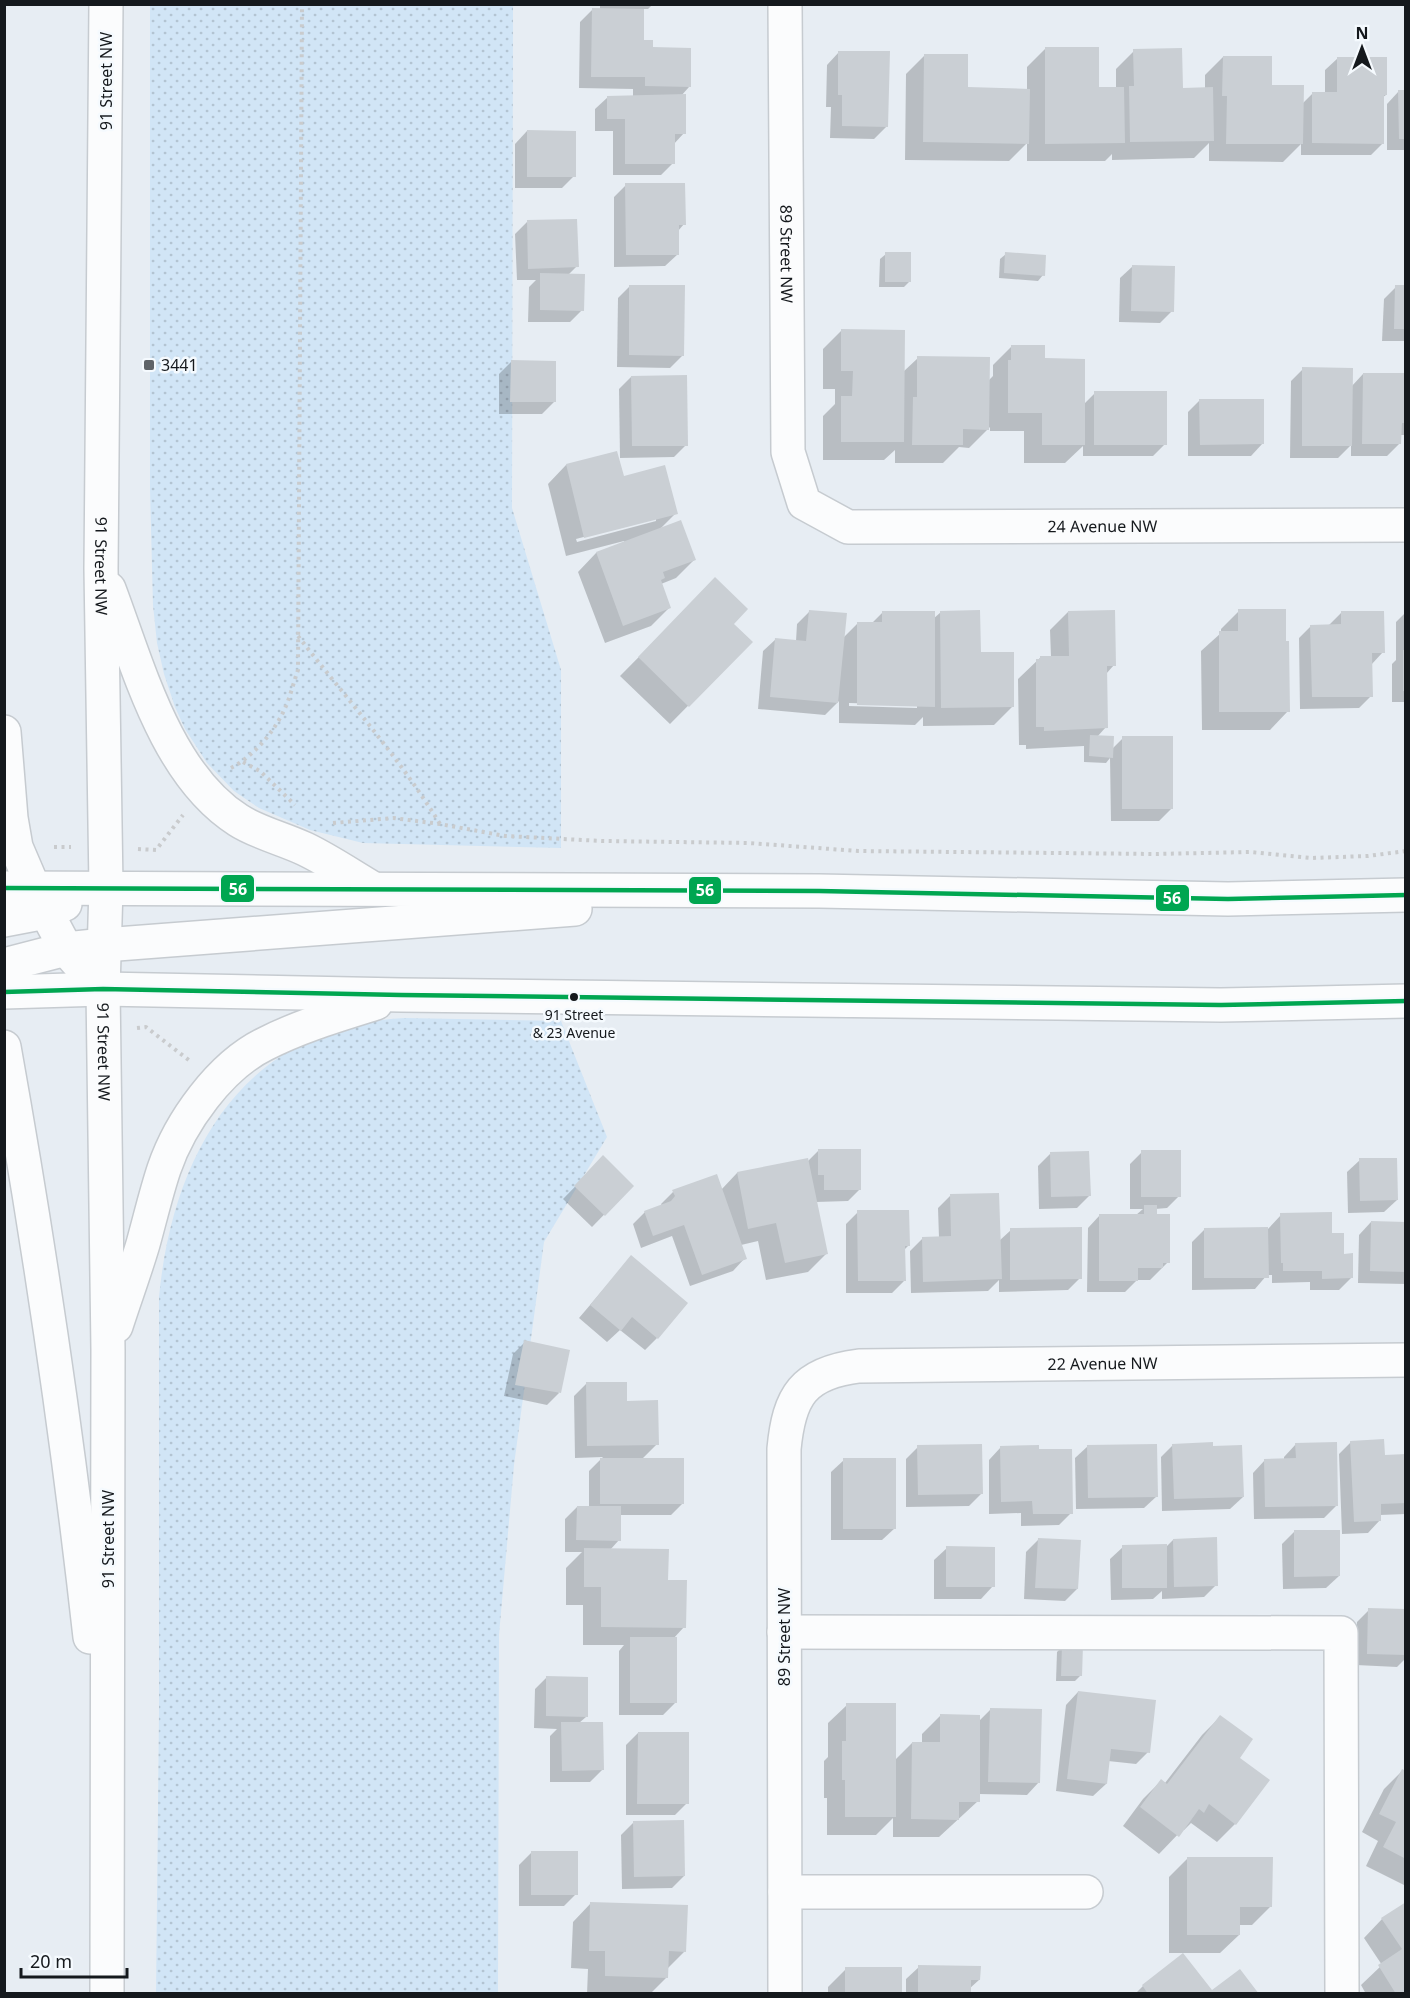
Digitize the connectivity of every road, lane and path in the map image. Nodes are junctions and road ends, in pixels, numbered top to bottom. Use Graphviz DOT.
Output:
graph roads {
  1 [pos="106,4"];
  2 [pos="302,4"];
  3 [pos="785,4"];
  4 [pos="804,503"];
  5 [pos="1406,525"];
  6 [pos="101,569"];
  7 [pos="297,636"];
  8 [pos="4,732"];
  9 [pos="299,810"];
  10 [pos="324,822"];
  11 [pos="440,824"];
  12 [pos="1406,851"];
  13 [pos="106,887"];
  14 [pos="374,889"];
  15 [pos="819,891"];
  16 [pos="1406,895"];
  17 [pos="28,896"];
  18 [pos="4,920"];
  19 [pos="104,945"];
  20 [pos="66,949"];
  21 [pos="4,965"];
  22 [pos="103,989"];
  23 [pos="4,992"];
  24 [pos="401,995"];
  25 [pos="1406,1001"];
  26 [pos="132,1029"];
  27 [pos="4,1047"];
  28 [pos="196,1066"];
  29 [pos="108,1350"];
  30 [pos="1406,1360"];
  31 [pos="804,1388"];
  32 [pos="784,1632"];
  33 [pos="108,1809"];
  34 [pos="785,1892"];
  35 [pos="1086,1892"];
  36 [pos="107,1994"];
  37 [pos="785,1994"];
  38 [pos="1342,1994"];
  1 -- 6 [label="main road, 91 Street NW"];
  2 -- 7 [label="path"];
  3 -- 4 [label="main road, 89 Street NW"];
  4 -- 5 [label="main road, 24 Avenue NW"];
  6 -- 13 [label="main road, 91 Street NW"];
  6 -- 14 [label="main road"];
  7 -- 9 [label="path"];
  7 -- 11 [label="path"];
  8 -- 17 [label="main road"];
  10 -- 11 [label="path"];
  11 -- 12 [label="path"];
  13 -- 14 [label="main road"];
  13 -- 17 [label="main road"];
  13 -- 19 [label="main road, 91 Street NW"];
  14 -- 15 [label="main road"];
  15 -- 16 [label="main road"];
  15 -- 19 [label="main road"];
  17 -- 18 [label="main road"];
  17 -- 20 [label="main road"];
  19 -- 20 [label="main road"];
  19 -- 22 [label="main road, 91 Street NW"];
  20 -- 21 [label="main road"];
  20 -- 22 [label="main road"];
  22 -- 23 [label="main road"];
  22 -- 24 [label="main road"];
  22 -- 29 [label="main road, 91 Street NW"];
  24 -- 25 [label="main road"];
  24 -- 29 [label="main road"];
  26 -- 28 [label="path"];
  27 -- 33 [label="main road"];
  29 -- 33 [label="main road, 91 Street NW"];
  30 -- 31 [label="main road, 22 Avenue NW"];
  31 -- 32 [label="main road, 89 Street NW"];
  32 -- 34 [label="main road, 89 Street NW"];
  32 -- 38 [label="main road"];
  33 -- 36 [label="main road, 91 Street NW"];
  34 -- 35 [label="main road"];
  34 -- 37 [label="main road, 89 Street NW"];
}
